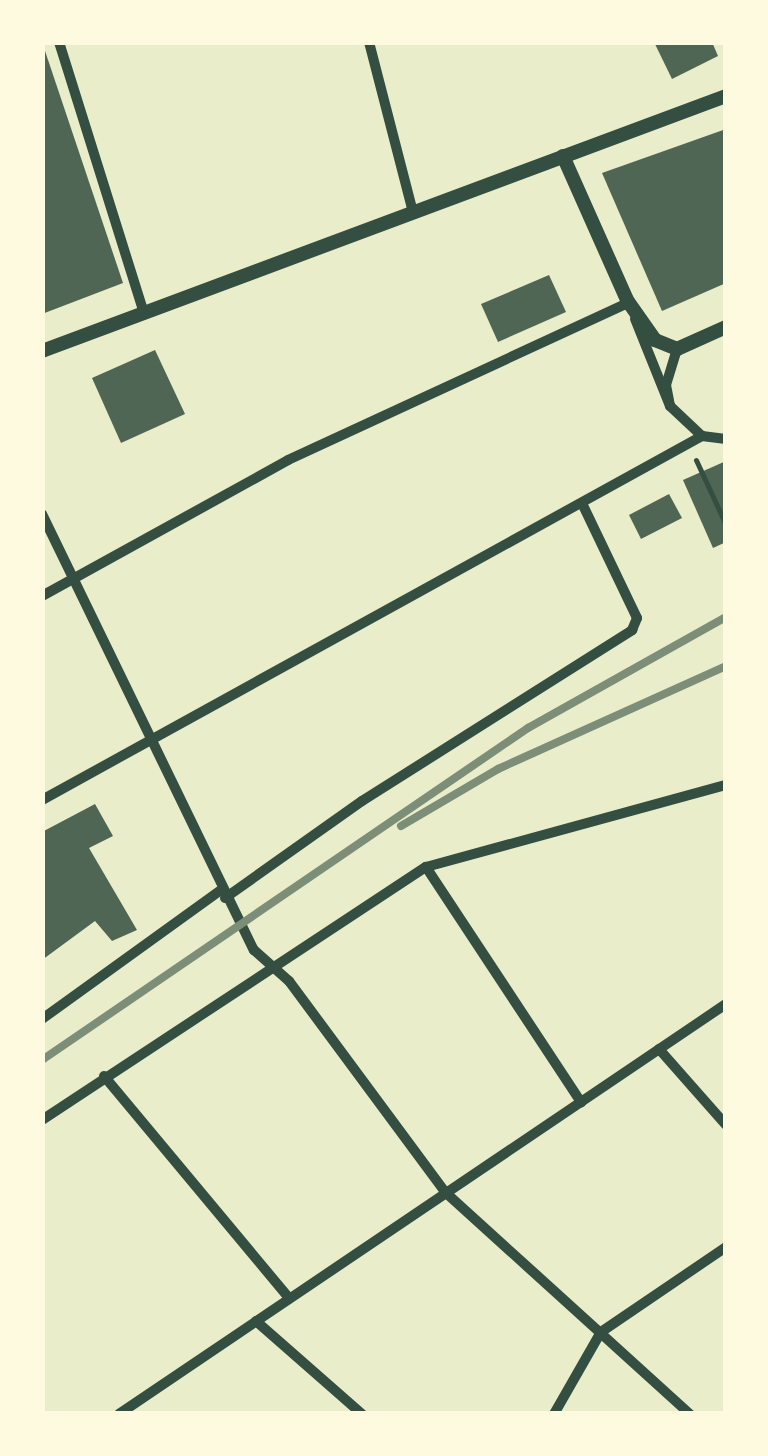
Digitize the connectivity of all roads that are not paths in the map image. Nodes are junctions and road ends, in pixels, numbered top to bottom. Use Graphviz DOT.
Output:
graph roads {
  1 [pos="58,42"];
  2 [pos="369,42"];
  3 [pos="726,96"];
  4 [pos="563,156"];
  5 [pos="412,212"];
  6 [pos="627,300"];
  7 [pos="144,313"];
  8 [pos="726,327"];
  9 [pos="678,349"];
  10 [pos="42,352"];
  11 [pos="670,406"];
  12 [pos="702,436"];
  13 [pos="726,439"];
  14 [pos="582,503"];
  15 [pos="42,514"];
  16 [pos="73,578"];
  17 [pos="42,596"];
  18 [pos="151,740"];
  19 [pos="726,786"];
  20 [pos="42,800"];
  21 [pos="426,867"];
  22 [pos="224,894"];
  23 [pos="272,968"];
  24 [pos="726,1004"];
  25 [pos="42,1019"];
  26 [pos="659,1049"];
  27 [pos="104,1076"];
  28 [pos="581,1102"];
  29 [pos="42,1120"];
  30 [pos="726,1125"];
  31 [pos="445,1192"];
  32 [pos="726,1246"];
  33 [pos="288,1298"];
  34 [pos="256,1321"];
  35 [pos="601,1332"];
  36 [pos="120,1414"];
  37 [pos="362,1414"];
  38 [pos="554,1414"];
  39 [pos="690,1414"];
  1 -- 7 [label="street"];
  2 -- 5 [label="street"];
  3 -- 4 [label="street"];
  4 -- 5 [label="street"];
  4 -- 6 [label="street"];
  5 -- 7 [label="street"];
  6 -- 9 [label="street"];
  6 -- 11 [label="street"];
  6 -- 16 [label="street"];
  7 -- 10 [label="street"];
  8 -- 9 [label="street"];
  9 -- 11 [label="street"];
  11 -- 12 [label="street"];
  12 -- 13 [label="street"];
  12 -- 14 [label="street"];
  14 -- 18 [label="street"];
  14 -- 22 [label="street"];
  15 -- 16 [label="street"];
  16 -- 17 [label="street"];
  16 -- 18 [label="street"];
  18 -- 20 [label="street"];
  18 -- 22 [label="street"];
  19 -- 21 [label="street"];
  21 -- 23 [label="street"];
  21 -- 28 [label="street"];
  22 -- 23 [label="street"];
  22 -- 25 [label="street"];
  23 -- 27 [label="street"];
  23 -- 31 [label="street"];
  24 -- 26 [label="street"];
  26 -- 28 [label="street"];
  26 -- 30 [label="street"];
  27 -- 29 [label="street"];
  27 -- 33 [label="street"];
  28 -- 31 [label="street"];
  31 -- 33 [label="street"];
  31 -- 35 [label="street"];
  32 -- 35 [label="street"];
  33 -- 34 [label="street"];
  34 -- 36 [label="street"];
  34 -- 37 [label="street"];
  35 -- 38 [label="street"];
  35 -- 39 [label="street"];
}
